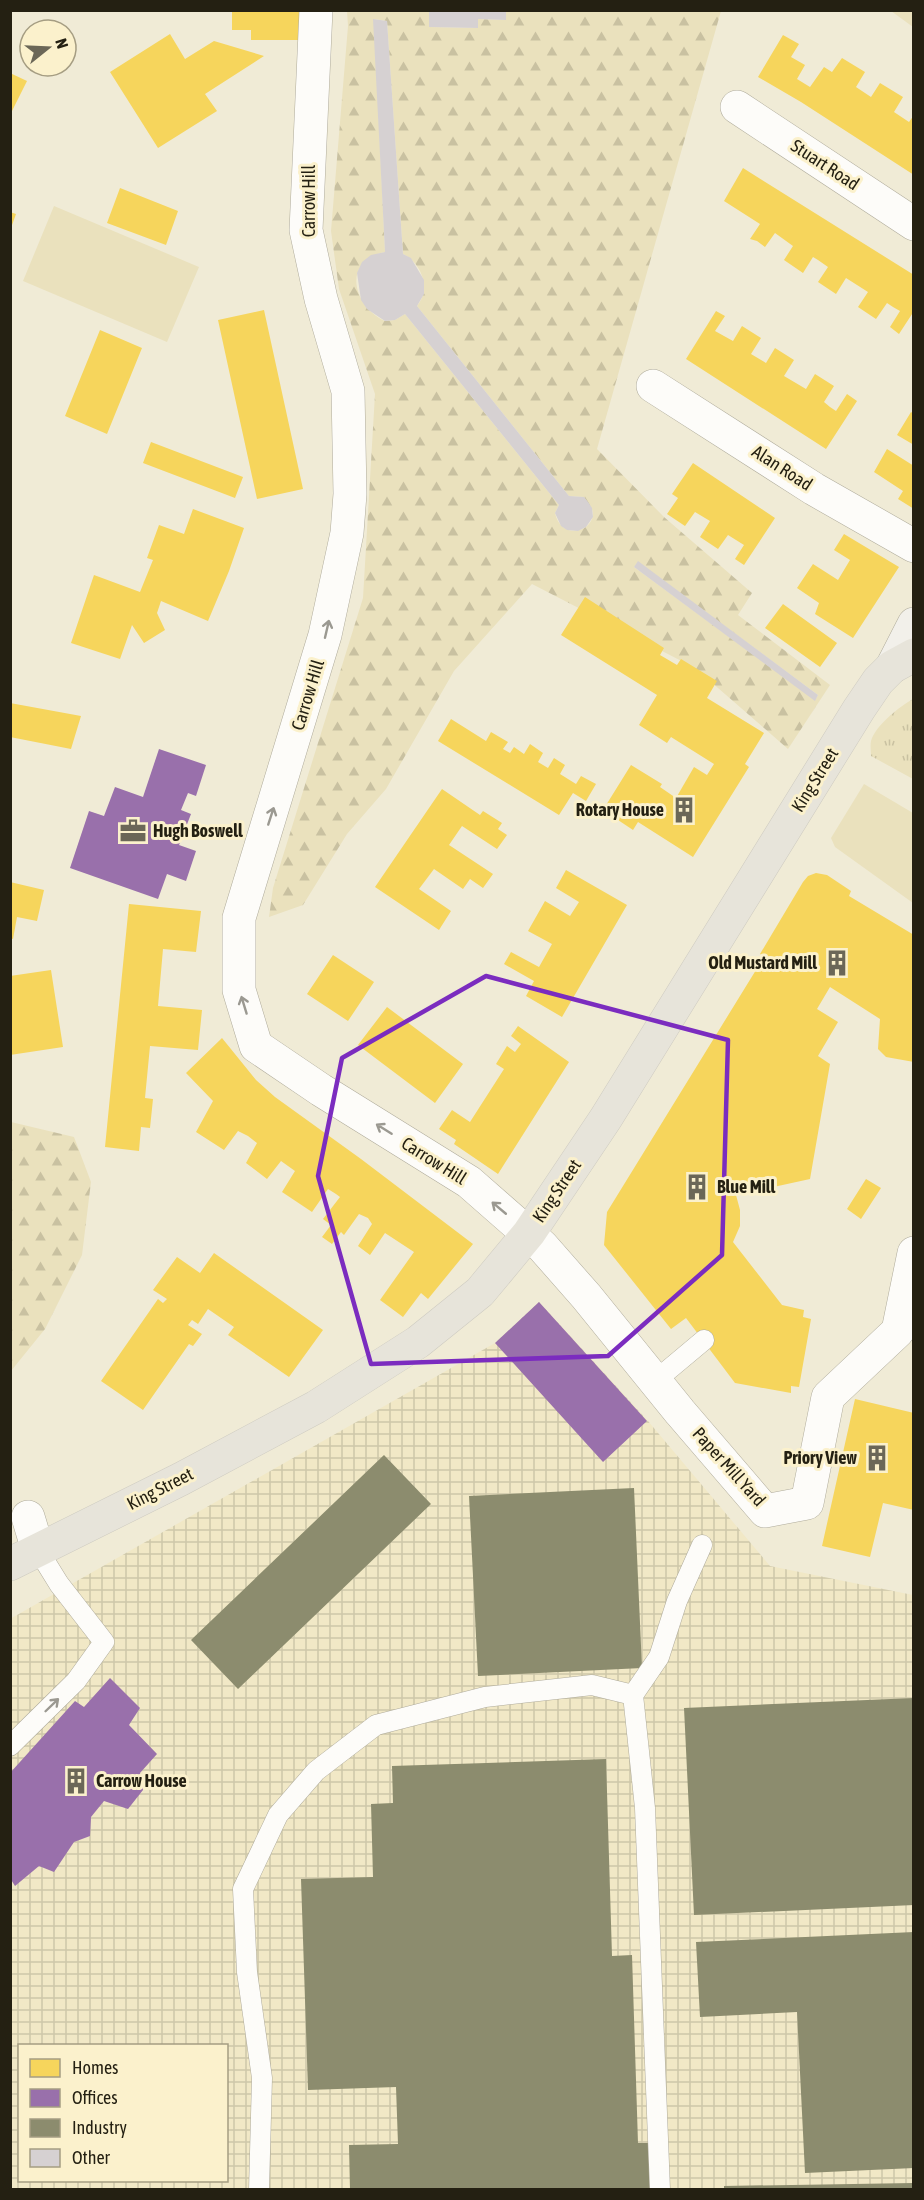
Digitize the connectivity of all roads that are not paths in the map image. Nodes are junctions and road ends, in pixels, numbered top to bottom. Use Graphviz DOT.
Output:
graph roads {
  1 [pos="316,10"];
  2 [pos="737,107"];
  3 [pos="914,224"];
  4 [pos="653,386"];
  5 [pos="914,546"];
  6 [pos="914,624"];
  7 [pos="903,661"];
  8 [pos="529,1233"];
  9 [pos="914,1253"];
  10 [pos="704,1340"];
  11 [pos="655,1381"];
  12 [pos="27,1517"];
  13 [pos="702,1545"];
  14 [pos="24,1557"];
  15 [pos="633,1695"];
  16 [pos="10,1746"];
  17 [pos="259,2190"];
  18 [pos="660,2190"];
  8 -- 1 [label="street, Carrow Hill, one-way"];
  2 -- 3 [label="street, Stuart Road"];
  4 -- 5 [label="street, Alan Road"];
  6 -- 7 [label="street, King Street"];
  7 -- 8 [label="main road, King Street"];
  8 -- 11 [label="street, Paper Mill Yard"];
  8 -- 14 [label="main road, King Street"];
  9 -- 11 [label="street, Paper Mill Yard"];
  10 -- 11 [label="lane"];
  12 -- 14 [label="street"];
  13 -- 15 [label="lane"];
  16 -- 14 [label="lane, one-way"];
  15 -- 17 [label="lane"];
  15 -- 18 [label="lane"];
}
